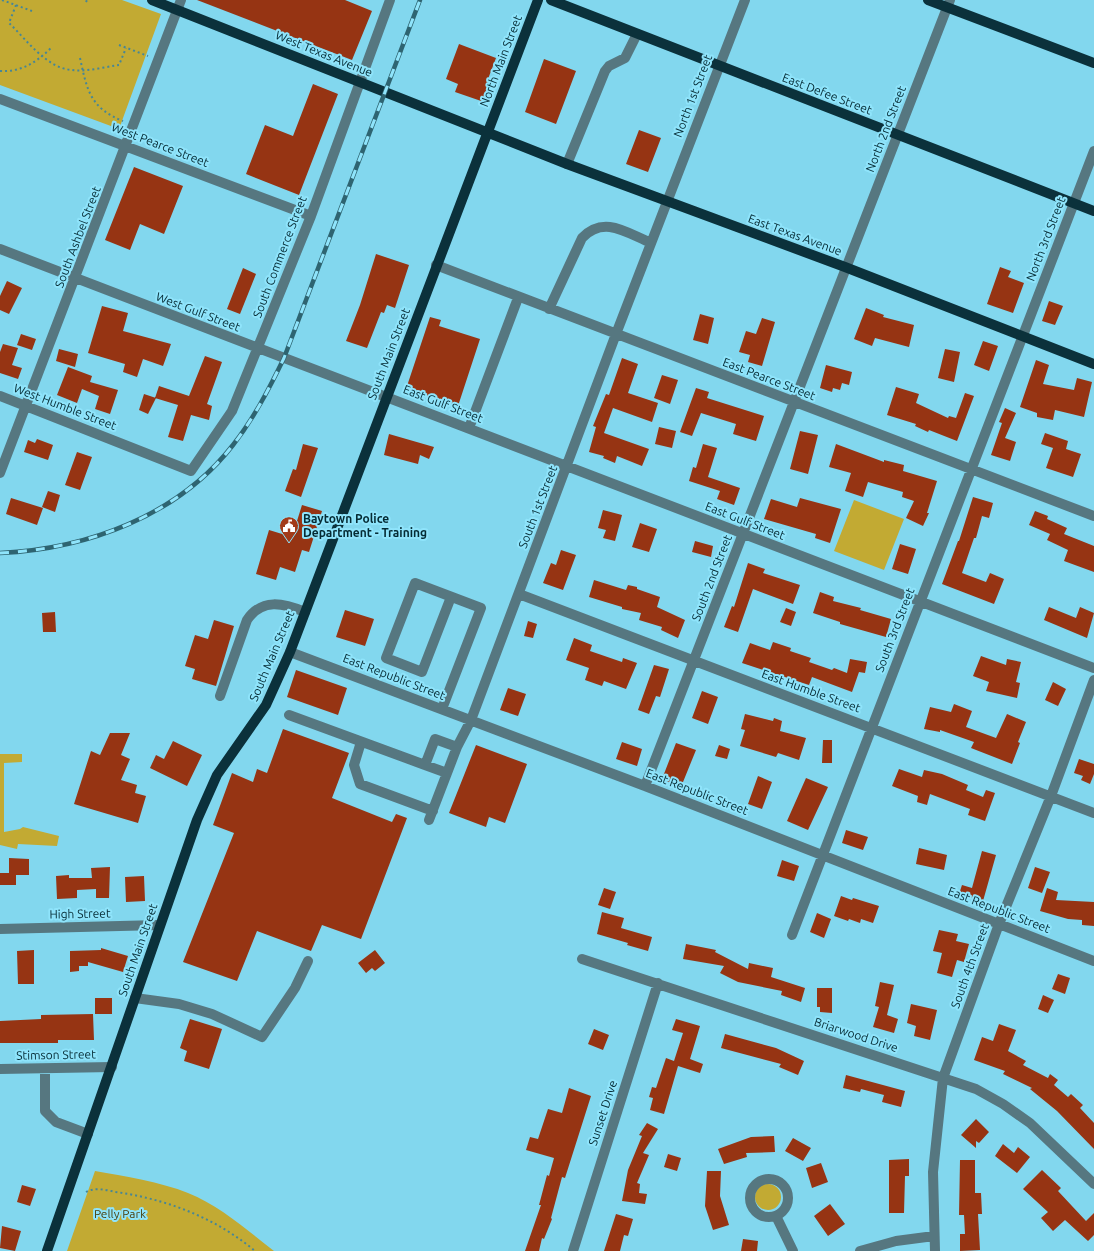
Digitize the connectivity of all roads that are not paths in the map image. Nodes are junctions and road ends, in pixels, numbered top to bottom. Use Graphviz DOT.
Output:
graph roads {
  1 [pos="152,0"];
  2 [pos="390,0"];
  3 [pos="538,0"];
  4 [pos="551,0"];
  5 [pos="745,0"];
  6 [pos="928,0"];
  7 [pos="948,4"];
  8 [pos="180,5"];
  9 [pos="637,34"];
  10 [pos="1094,63"];
  11 [pos="718,66"];
  12 [pos="360,83"];
  13 [pos="0,99"];
  14 [pos="487,132"];
  15 [pos="898,136"];
  16 [pos="126,147"];
  17 [pos="1094,152"];
  18 [pos="567,164"];
  19 [pos="667,201"];
  20 [pos="1074,204"];
  21 [pos="1094,211"];
  22 [pos="311,216"];
  23 [pos="651,243"];
  24 [pos="0,249"];
  25 [pos="436,265"];
  26 [pos="845,267"];
  27 [pos="76,279"];
  28 [pos="518,298"];
  29 [pos="549,309"];
  30 [pos="616,334"];
  31 [pos="1023,335"];
  32 [pos="258,348"];
  33 [pos="1094,364"];
  34 [pos="0,396"];
  35 [pos="387,397"];
  36 [pos="793,402"];
  37 [pos="26,406"];
  38 [pos="469,428"];
  39 [pos="120,442"];
  40 [pos="567,466"];
  41 [pos="972,469"];
  42 [pos="0,473"];
  43 [pos="1094,516"];
  44 [pos="742,534"];
  45 [pos="519,594"];
  46 [pos="451,597"];
  47 [pos="920,602"];
  48 [pos="304,612"];
  49 [pos="290,652"];
  50 [pos="693,661"];
  51 [pos="1094,668"];
  52 [pos="1094,680"];
  53 [pos="220,696"];
  54 [pos="442,709"];
  55 [pos="289,715"];
  56 [pos="471,720"];
  57 [pos="872,727"];
  58 [pos="361,742"];
  59 [pos="457,747"];
  60 [pos="425,765"];
  61 [pos="447,773"];
  62 [pos="645,786"];
  63 [pos="1051,796"];
  64 [pos="1094,813"];
  65 [pos="823,855"];
  66 [pos="999,924"];
  67 [pos="160,925"];
  68 [pos="0,929"];
  69 [pos="792,935"];
  70 [pos="582,959"];
  71 [pos="308,961"];
  72 [pos="1094,961"];
  73 [pos="658,983"];
  74 [pos="135,998"];
  75 [pos="112,1067"];
  76 [pos="0,1069"];
  77 [pos="45,1069"];
  78 [pos="943,1078"];
  79 [pos="88,1134"];
  80 [pos="1094,1184"];
  81 [pos="776,1216"];
  82 [pos="934,1236"];
  83 [pos="47,1251"];
  84 [pos="573,1251"];
  85 [pos="793,1251"];
  86 [pos="860,1251"];
  87 [pos="935,1251"];
  1 -- 8 [label="main road, West Texas Avenue"];
  2 -- 12 [label="street, South Commerce Street"];
  3 -- 14 [label="main road, North Main Street"];
  4 -- 9 [label="main road, East Defee Street"];
  5 -- 11 [label="street, North 1st Street"];
  6 -- 7 [label="main road"];
  7 -- 10 [label="main road"];
  7 -- 15 [label="street, North 2nd Street"];
  8 -- 12 [label="main road, West Texas Avenue"];
  8 -- 16 [label="street, South Ashbel Street"];
  9 -- 11 [label="main road, East Defee Street"];
  9 -- 18 [label="street"];
  11 -- 15 [label="main road, East Defee Street"];
  11 -- 19 [label="street, North 1st Street"];
  12 -- 14 [label="main road, West Texas Avenue"];
  12 -- 22 [label="street, South Commerce Street"];
  13 -- 16 [label="street, West Pearce Street"];
  14 -- 18 [label="main road, East Texas Avenue"];
  14 -- 25 [label="main road, South Main Street"];
  15 -- 20 [label="main road, East Defee Street"];
  15 -- 26 [label="street, North 2nd Street"];
  16 -- 22 [label="street, West Pearce Street"];
  16 -- 27 [label="street, South Ashbel Street"];
  17 -- 20 [label="street, North 3rd Street"];
  18 -- 19 [label="main road, East Texas Avenue"];
  19 -- 23 [label="street, South 1st Street"];
  19 -- 26 [label="main road, East Texas Avenue"];
  20 -- 21 [label="main road, East Defee Street"];
  20 -- 31 [label="street, North 3rd Street"];
  22 -- 32 [label="street, South Commerce Street"];
  23 -- 29 [label="street"];
  23 -- 30 [label="street, South 1st Street"];
  24 -- 27 [label="street, West Gulf Street"];
  25 -- 28 [label="street, East Pearce Street"];
  25 -- 35 [label="main road, South Main Street"];
  26 -- 31 [label="main road, East Texas Avenue"];
  26 -- 36 [label="street, South 2nd Street"];
  27 -- 32 [label="street, West Gulf Street"];
  27 -- 37 [label="street, South Ashbel Street"];
  28 -- 29 [label="street, East Pearce Street"];
  28 -- 38 [label="street"];
  29 -- 30 [label="street, East Pearce Street"];
  30 -- 36 [label="street, East Pearce Street"];
  30 -- 40 [label="street, South 1st Street"];
  31 -- 33 [label="main road, East Texas Avenue"];
  31 -- 41 [label="street, South 3rd Street"];
  32 -- 35 [label="street, West Gulf Street"];
  32 -- 39 [label="street, South Commerce Street"];
  34 -- 37 [label="street, West Humble Street"];
  35 -- 38 [label="street, East Gulf Street"];
  35 -- 48 [label="main road, South Main Street"];
  36 -- 41 [label="street, East Pearce Street"];
  36 -- 44 [label="street, South 2nd Street"];
  37 -- 39 [label="street, West Humble Street"];
  37 -- 42 [label="street, South Ashbel Street"];
  38 -- 40 [label="street, East Gulf Street"];
  40 -- 44 [label="street, East Gulf Street"];
  40 -- 45 [label="street, South 1st Street"];
  41 -- 43 [label="street, East Pearce Street"];
  41 -- 47 [label="street, South 3rd Street"];
  44 -- 47 [label="street, East Gulf Street"];
  44 -- 50 [label="street, South 2nd Street"];
  45 -- 50 [label="street, East Humble Street"];
  45 -- 56 [label="street, South 1st Street"];
  46 -- 46 [label="street"];
  46 -- 54 [label="street"];
  47 -- 51 [label="street, East Gulf Street"];
  47 -- 57 [label="street, South 3rd Street"];
  48 -- 49 [label="main road, South Main Street"];
  48 -- 53 [label="street"];
  49 -- 54 [label="street, East Republic Street"];
  49 -- 67 [label="main road, South Main Street"];
  50 -- 57 [label="street, East Humble Street"];
  50 -- 62 [label="street, South 2nd Street"];
  52 -- 63 [label="street, South 4th Street"];
  54 -- 56 [label="street, East Republic Street"];
  55 -- 58 [label="street"];
  56 -- 59 [label="street, South 1st Street"];
  56 -- 62 [label="street, East Republic Street"];
  57 -- 63 [label="street, East Humble Street"];
  57 -- 65 [label="street, South 3rd Street"];
  58 -- 60 [label="street"];
  58 -- 61 [label="street, South 1st Street"];
  59 -- 60 [label="street"];
  59 -- 61 [label="street, South 1st Street"];
  60 -- 61 [label="street"];
  62 -- 65 [label="street, East Republic Street"];
  63 -- 64 [label="street, East Humble Street"];
  63 -- 66 [label="street, South 4th Street"];
  65 -- 66 [label="street, East Republic Street"];
  65 -- 69 [label="street, South 3rd Street"];
  66 -- 72 [label="street, East Republic Street"];
  66 -- 78 [label="street, South 4th Street"];
  67 -- 68 [label="street, High Street"];
  67 -- 74 [label="main road, South Main Street"];
  70 -- 73 [label="street, Briarwood Drive"];
  71 -- 74 [label="street"];
  73 -- 78 [label="street, Briarwood Drive"];
  73 -- 84 [label="street, Sunset Drive"];
  74 -- 75 [label="main road, South Main Street"];
  75 -- 77 [label="street, Stimson Street"];
  75 -- 79 [label="main road, South Main Street"];
  76 -- 77 [label="street, Stimson Street"];
  77 -- 79 [label="street"];
  78 -- 80 [label="street, Briarwood Drive"];
  78 -- 82 [label="street, South 4th Street"];
  79 -- 83 [label="main road, South Main Street"];
  81 -- 85 [label="street"];
  82 -- 86 [label="street"];
  82 -- 87 [label="street, South 4th Street"];
}
